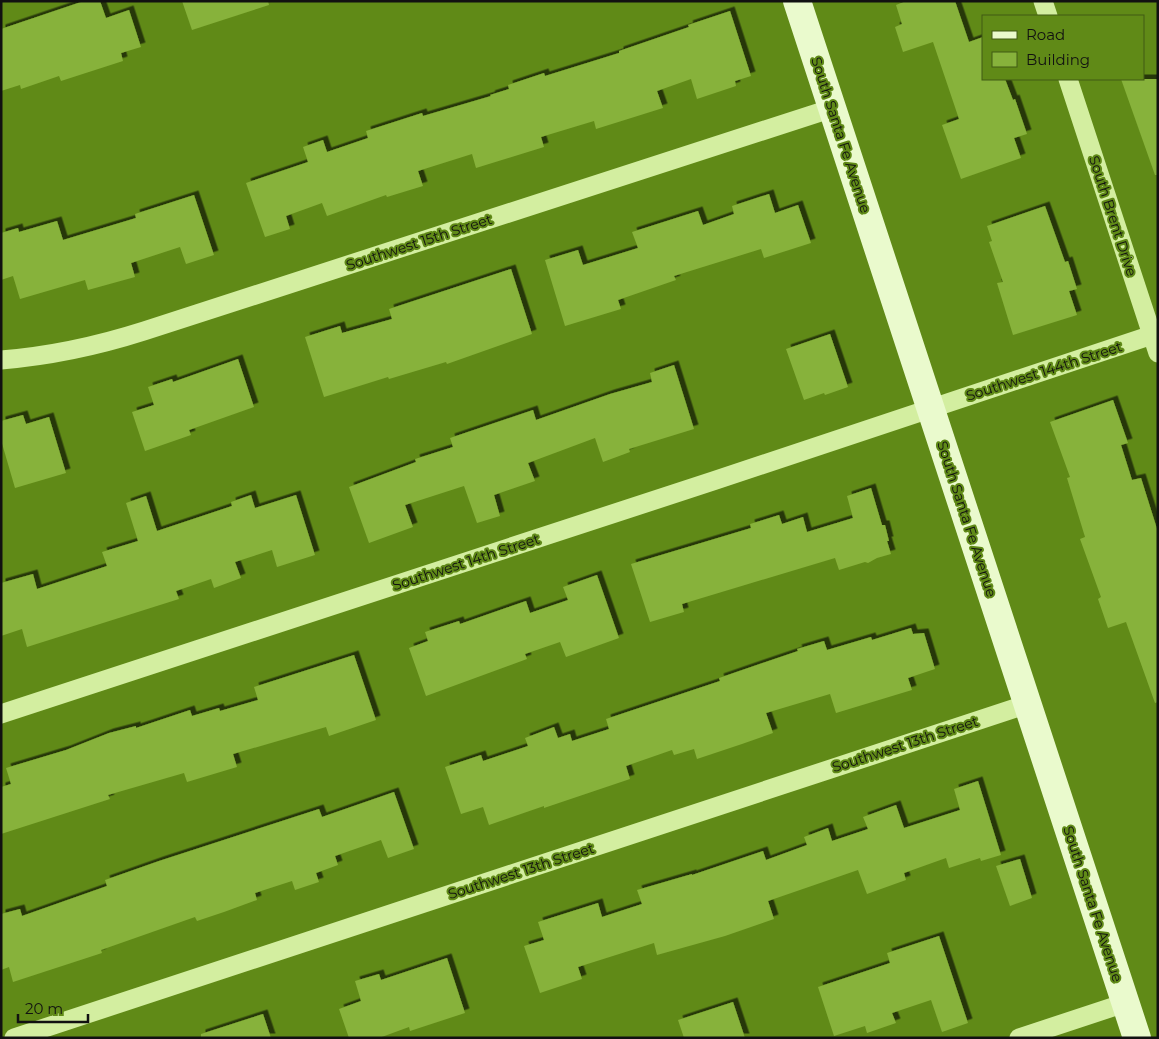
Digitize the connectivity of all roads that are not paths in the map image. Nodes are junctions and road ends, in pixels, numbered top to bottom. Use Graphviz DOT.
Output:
graph roads {
  1 [pos="797,1"];
  2 [pos="1043,1"];
  3 [pos="1048,15"];
  4 [pos="1068,80"];
  5 [pos="833,108"];
  6 [pos="1155,334"];
  7 [pos="1158,353"];
  8 [pos="1,360"];
  9 [pos="930,409"];
  10 [pos="1028,704"];
  11 [pos="1,714"];
  12 [pos="1125,1003"];
  13 [pos="14,1038"];
  14 [pos="1019,1038"];
  15 [pos="1137,1038"];
  1 -- 5 [label="main road, South Santa Fe Avenue"];
  2 -- 3 [label="street"];
  4 -- 6 [label="street, South Brent Drive"];
  5 -- 8 [label="street, Southwest 15th Street"];
  5 -- 9 [label="main road, South Santa Fe Avenue"];
  6 -- 7 [label="street, South Brent Drive"];
  6 -- 9 [label="street, Southwest 144th Street"];
  9 -- 10 [label="main road, South Santa Fe Avenue"];
  9 -- 11 [label="street, Southwest 14th Street"];
  10 -- 12 [label="main road, South Santa Fe Avenue"];
  10 -- 13 [label="street, Southwest 13th Street"];
  12 -- 14 [label="street"];
  12 -- 15 [label="main road, South Santa Fe Avenue"];
}
